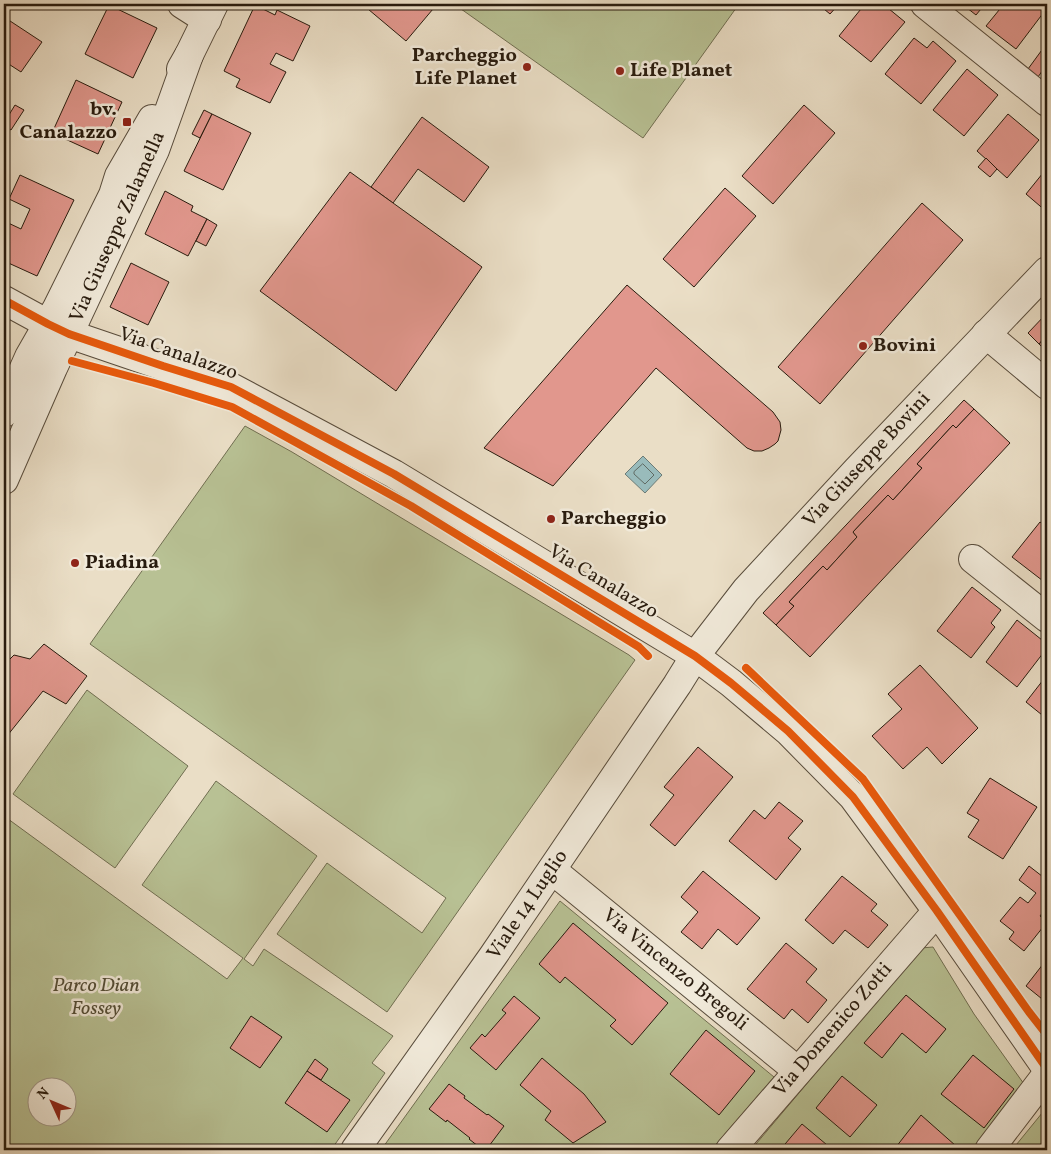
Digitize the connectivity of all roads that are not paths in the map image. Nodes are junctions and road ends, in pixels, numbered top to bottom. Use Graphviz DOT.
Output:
graph roads {
  1 [pos="182,4"];
  2 [pos="925,4"];
  3 [pos="211,12"];
  4 [pos="189,54"];
  5 [pos="1047,102"];
  6 [pos="1047,271"];
  7 [pos="4,300"];
  8 [pos="46,326"];
  9 [pos="986,334"];
  10 [pos="1047,385"];
  11 [pos="4,414"];
  12 [pos="4,454"];
  13 [pos="4,480"];
  14 [pos="972,559"];
  15 [pos="1047,618"];
  16 [pos="695,656"];
  17 [pos="552,870"];
  18 [pos="937,911"];
  19 [pos="1047,1069"];
  20 [pos="798,1071"];
  21 [pos="1047,1074"];
  22 [pos="355,1150"];
  23 [pos="730,1150"];
  24 [pos="989,1150"];
  1 -- 3 [label="street"];
  2 -- 5 [label="street"];
  3 -- 4 [label="street, Via Giuseppe Zalamella"];
  4 -- 8 [label="street, Via Giuseppe Zalamella"];
  4 -- 8 [label="street, Via Giuseppe Zalamella"];
  6 -- 9 [label="street, Via Giuseppe Bovini"];
  7 -- 8 [label="street, Via Canalazzo"];
  8 -- 11 [label="street, Via Giuseppe Zalamella"];
  8 -- 12 [label="street"];
  8 -- 13 [label="street, Via Giuseppe Zalamella"];
  8 -- 16 [label="street, Via Canalazzo"];
  9 -- 10 [label="street"];
  9 -- 16 [label="street, Via Giuseppe Bovini"];
  14 -- 15 [label="street"];
  16 -- 17 [label="street, Viale 14 Luglio"];
  16 -- 18 [label="street, Via Canalazzo"];
  17 -- 20 [label="street, Via Vincenzo Bregoli"];
  17 -- 22 [label="street, Viale 14 Luglio"];
  18 -- 19 [label="street, Via Canalazzo"];
  18 -- 20 [label="street, Via Domenico Zotti"];
  20 -- 23 [label="street, Via Domenico Zotti"];
  21 -- 24 [label="street"];
}
